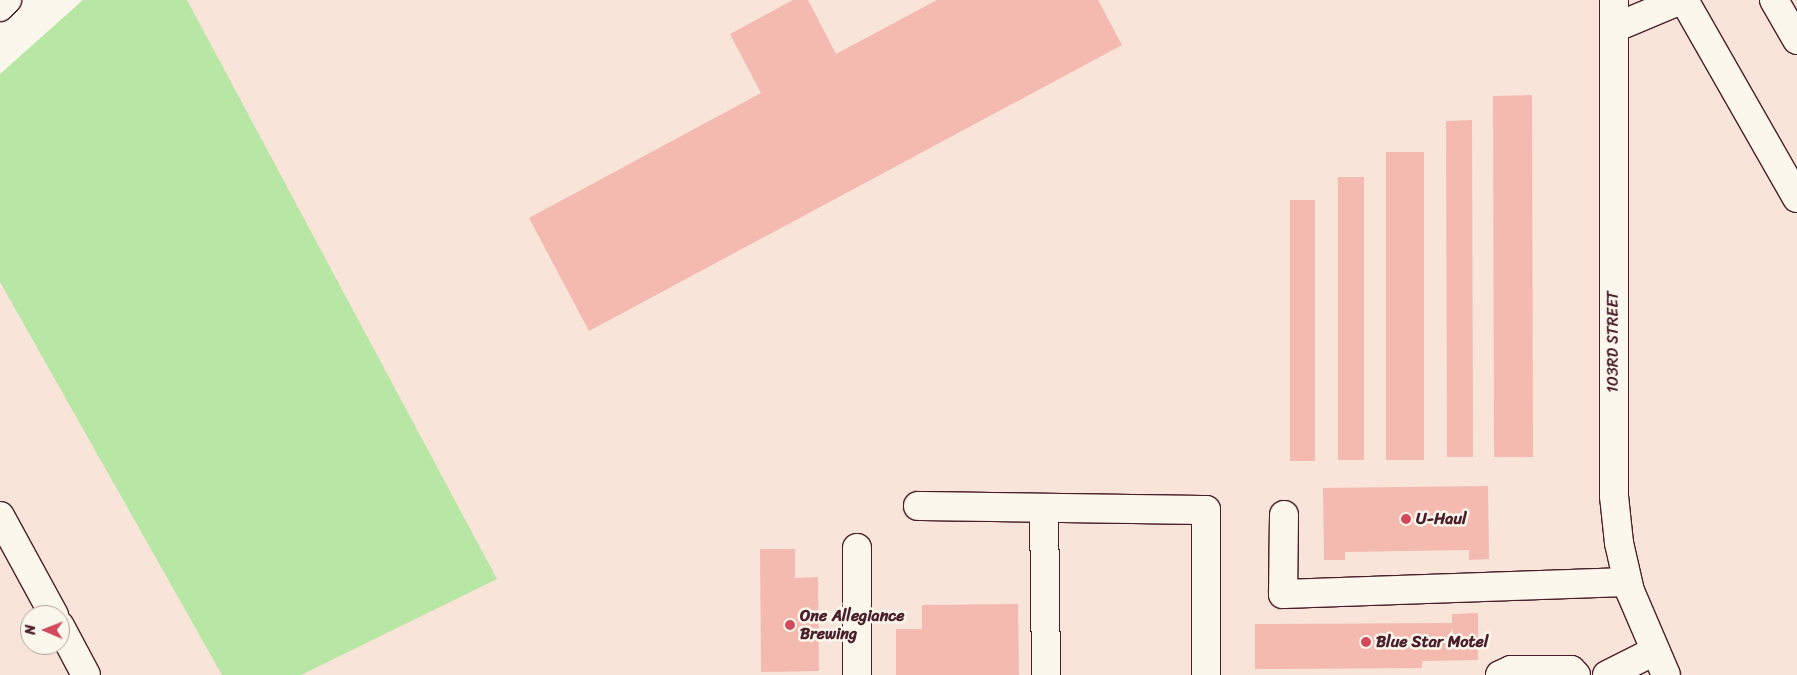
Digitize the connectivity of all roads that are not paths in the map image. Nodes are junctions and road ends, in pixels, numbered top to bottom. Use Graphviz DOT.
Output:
graph roads {
  1 [pos="7,0"];
  2 [pos="1614,0"];
  3 [pos="1682,0"];
  4 [pos="1774,0"];
  5 [pos="0,6"];
  6 [pos="1614,28"];
  7 [pos="1797,40"];
  8 [pos="1797,198"];
  9 [pos="918,506"];
  10 [pos="1044,508"];
  11 [pos="1284,515"];
  12 [pos="0,516"];
  13 [pos="857,548"];
  14 [pos="1627,582"];
  15 [pos="49,605"];
  16 [pos="70,645"];
  17 [pos="1661,663"];
  18 [pos="86,675"];
  19 [pos="857,675"];
  20 [pos="1046,675"];
  21 [pos="1206,675"];
  22 [pos="1500,675"];
  23 [pos="1576,675"];
  24 [pos="1608,675"];
  1 -- 5 [label="main road"];
  2 -- 6 [label="main road, 103RD STREET"];
  3 -- 6 [label="main road"];
  3 -- 8 [label="main road"];
  4 -- 7 [label="main road"];
  6 -- 14 [label="main road, 103RD STREET"];
  9 -- 10 [label="main road"];
  10 -- 20 [label="main road"];
  10 -- 21 [label="main road"];
  11 -- 14 [label="main road"];
  12 -- 15 [label="main road"];
  13 -- 19 [label="main road"];
  14 -- 17 [label="main road, 103RD STREET"];
  16 -- 18 [label="main road"];
  17 -- 24 [label="main road"];
  22 -- 23 [label="main road"];
}
